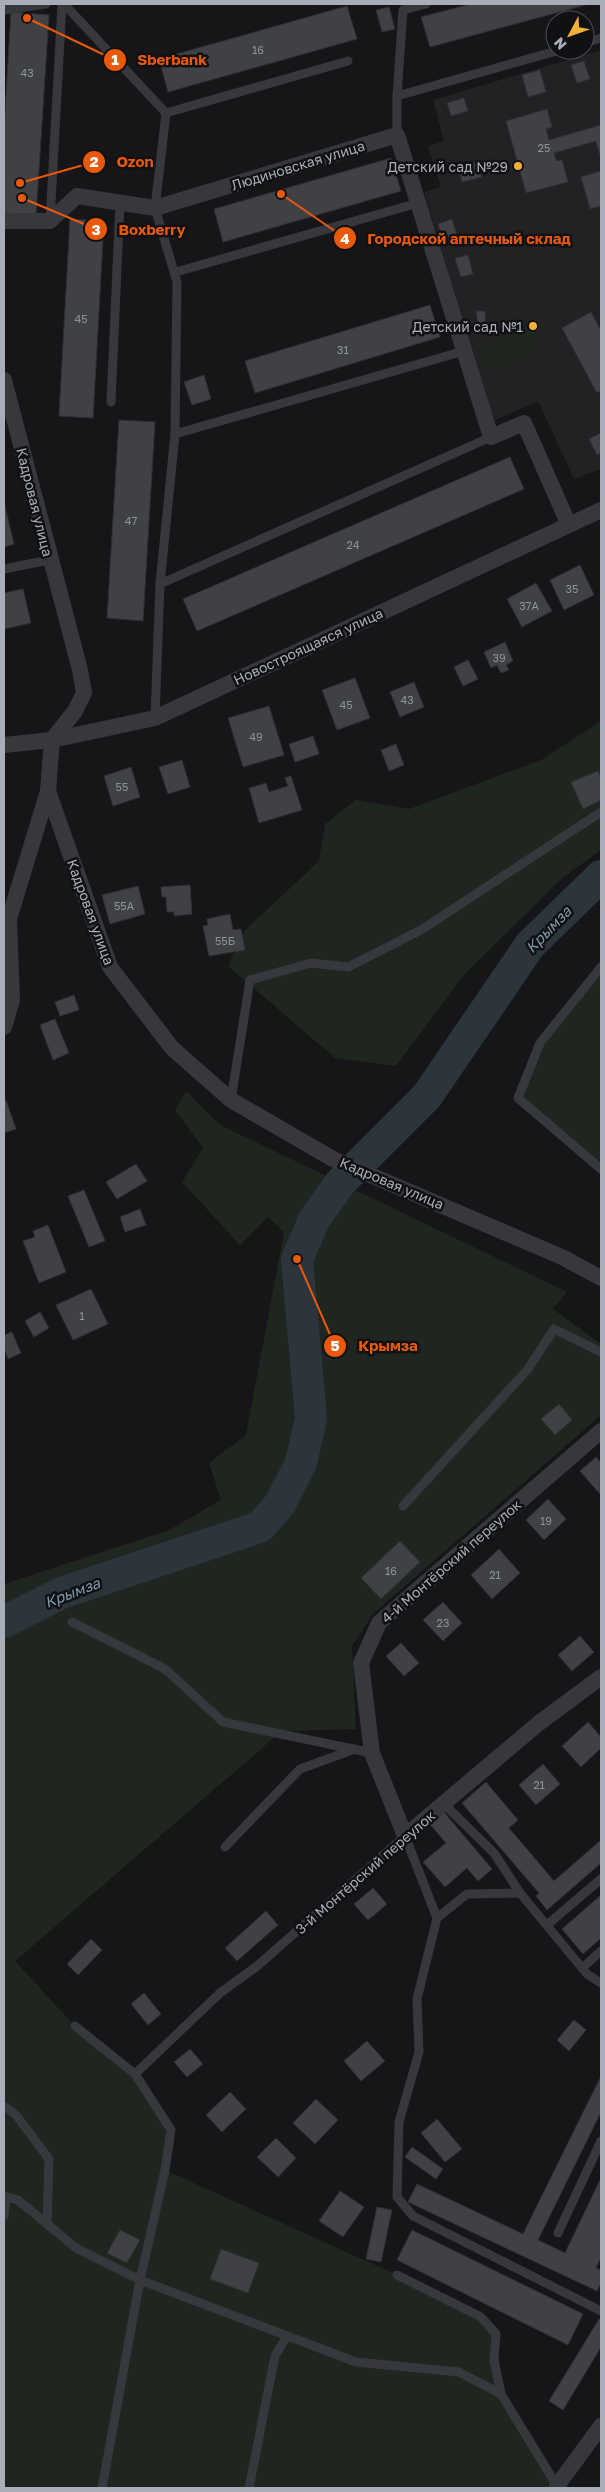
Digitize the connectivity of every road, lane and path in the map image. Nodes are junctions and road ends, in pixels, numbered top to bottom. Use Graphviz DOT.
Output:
graph roads {
  1 [pos="46,4"];
  2 [pos="63,4"];
  3 [pos="426,4"];
  4 [pos="4,10"];
  5 [pos="545,54"];
  6 [pos="348,61"];
  7 [pos="397,96"];
  8 [pos="166,112"];
  9 [pos="397,135"];
  10 [pos="120,202"];
  11 [pos="418,202"];
  12 [pos="156,208"];
  13 [pos="50,221"];
  14 [pos="4,222"];
  15 [pos="176,272"];
  16 [pos="464,351"];
  17 [pos="4,380"];
  18 [pos="111,402"];
  19 [pos="7,410"];
  20 [pos="175,434"];
  21 [pos="490,437"];
  22 [pos="601,510"];
  23 [pos="569,525"];
  24 [pos="50,560"];
  25 [pos="4,569"];
  26 [pos="160,584"];
  27 [pos="155,718"];
  28 [pos="52,740"];
  29 [pos="4,745"];
  30 [pos="48,791"];
  31 [pos="601,812"];
  32 [pos="601,967"];
  33 [pos="4,1027"];
  34 [pos="231,1100"];
  35 [pos="601,1169"];
  36 [pos="601,1278"];
  37 [pos="601,1352"];
  38 [pos="601,1431"];
  39 [pos="403,1506"];
  40 [pos="72,1622"];
  41 [pos="601,1678"];
  42 [pos="356,1749"];
  43 [pos="372,1753"];
  44 [pos="444,1804"];
  45 [pos="405,1836"];
  46 [pos="226,1847"];
  47 [pos="601,1879"];
  48 [pos="520,1893"];
  49 [pos="437,1918"];
  50 [pos="547,1925"];
  51 [pos="601,1951"];
  52 [pos="582,1968"];
  53 [pos="601,1983"];
  54 [pos="75,2026"];
  55 [pos="135,2074"];
  56 [pos="4,2106"];
  57 [pos="601,2141"];
  58 [pos="5,2196"];
  59 [pos="4,2216"];
  60 [pos="47,2224"];
  61 [pos="558,2233"];
  62 [pos="396,2275"];
  63 [pos="140,2280"];
  64 [pos="601,2311"];
  65 [pos="287,2336"];
  66 [pos="501,2394"];
  67 [pos="601,2426"];
  68 [pos="554,2487"];
  69 [pos="102,2488"];
  70 [pos="249,2488"];
  1 -- 4 [label="lane"];
  2 -- 8 [label="lane"];
  2 -- 13 [label="lane"];
  3 -- 7 [label="lane"];
  5 -- 7 [label="lane"];
  6 -- 8 [label="lane"];
  7 -- 9 [label="lane"];
  8 -- 12 [label="lane"];
  9 -- 11 [label="street"];
  9 -- 12 [label="street, Людиновская улица"];
  10 -- 12 [label="street, Людиновская улица"];
  10 -- 13 [label="street, Людиновская улица"];
  10 -- 18 [label="lane"];
  11 -- 15 [label="lane"];
  11 -- 16 [label="street"];
  12 -- 15 [label="lane"];
  13 -- 14 [label="street"];
  15 -- 20 [label="lane"];
  16 -- 20 [label="lane"];
  16 -- 21 [label="street"];
  17 -- 19 [label="street, Кадровая улица"];
  19 -- 24 [label="street, Кадровая улица"];
  20 -- 26 [label="lane"];
  21 -- 23 [label="street"];
  21 -- 26 [label="lane"];
  22 -- 23 [label="street, Новостроящаяся улица"];
  23 -- 27 [label="street, Новостроящаяся улица"];
  24 -- 25 [label="lane"];
  24 -- 28 [label="street, Кадровая улица"];
  26 -- 27 [label="lane"];
  27 -- 28 [label="street, Новостроящаяся улица"];
  28 -- 29 [label="street, Новостроящаяся улица"];
  28 -- 30 [label="street, Кадровая улица"];
  30 -- 33 [label="street"];
  30 -- 34 [label="street, Кадровая улица"];
  31 -- 34 [label="lane"];
  32 -- 35 [label="lane"];
  34 -- 36 [label="street, Кадровая улица"];
  37 -- 39 [label="lane"];
  38 -- 43 [label="street, 4-й Монтёрский переулок"];
  40 -- 42 [label="lane"];
  41 -- 44 [label="street, 3-й Монтёрский переулок"];
  42 -- 43 [label="lane"];
  42 -- 46 [label="lane"];
  43 -- 45 [label="street, 4-й Монтёрский переулок"];
  44 -- 45 [label="street, 3-й Монтёрский переулок"];
  44 -- 48 [label="lane"];
  45 -- 49 [label="lane"];
  45 -- 55 [label="lane, 3-й Монтёрский переулок"];
  47 -- 50 [label="lane"];
  48 -- 49 [label="lane"];
  48 -- 50 [label="lane"];
  49 -- 64 [label="lane"];
  50 -- 52 [label="lane"];
  51 -- 52 [label="lane"];
  52 -- 53 [label="lane"];
  54 -- 55 [label="lane"];
  55 -- 63 [label="lane"];
  56 -- 60 [label="lane"];
  57 -- 61 [label="lane"];
  58 -- 59 [label="lane"];
  58 -- 60 [label="lane"];
  60 -- 63 [label="lane"];
  62 -- 66 [label="lane"];
  63 -- 65 [label="lane"];
  63 -- 69 [label="lane"];
  65 -- 66 [label="lane"];
  65 -- 70 [label="lane"];
  66 -- 68 [label="lane"];
  67 -- 68 [label="street"];
}
